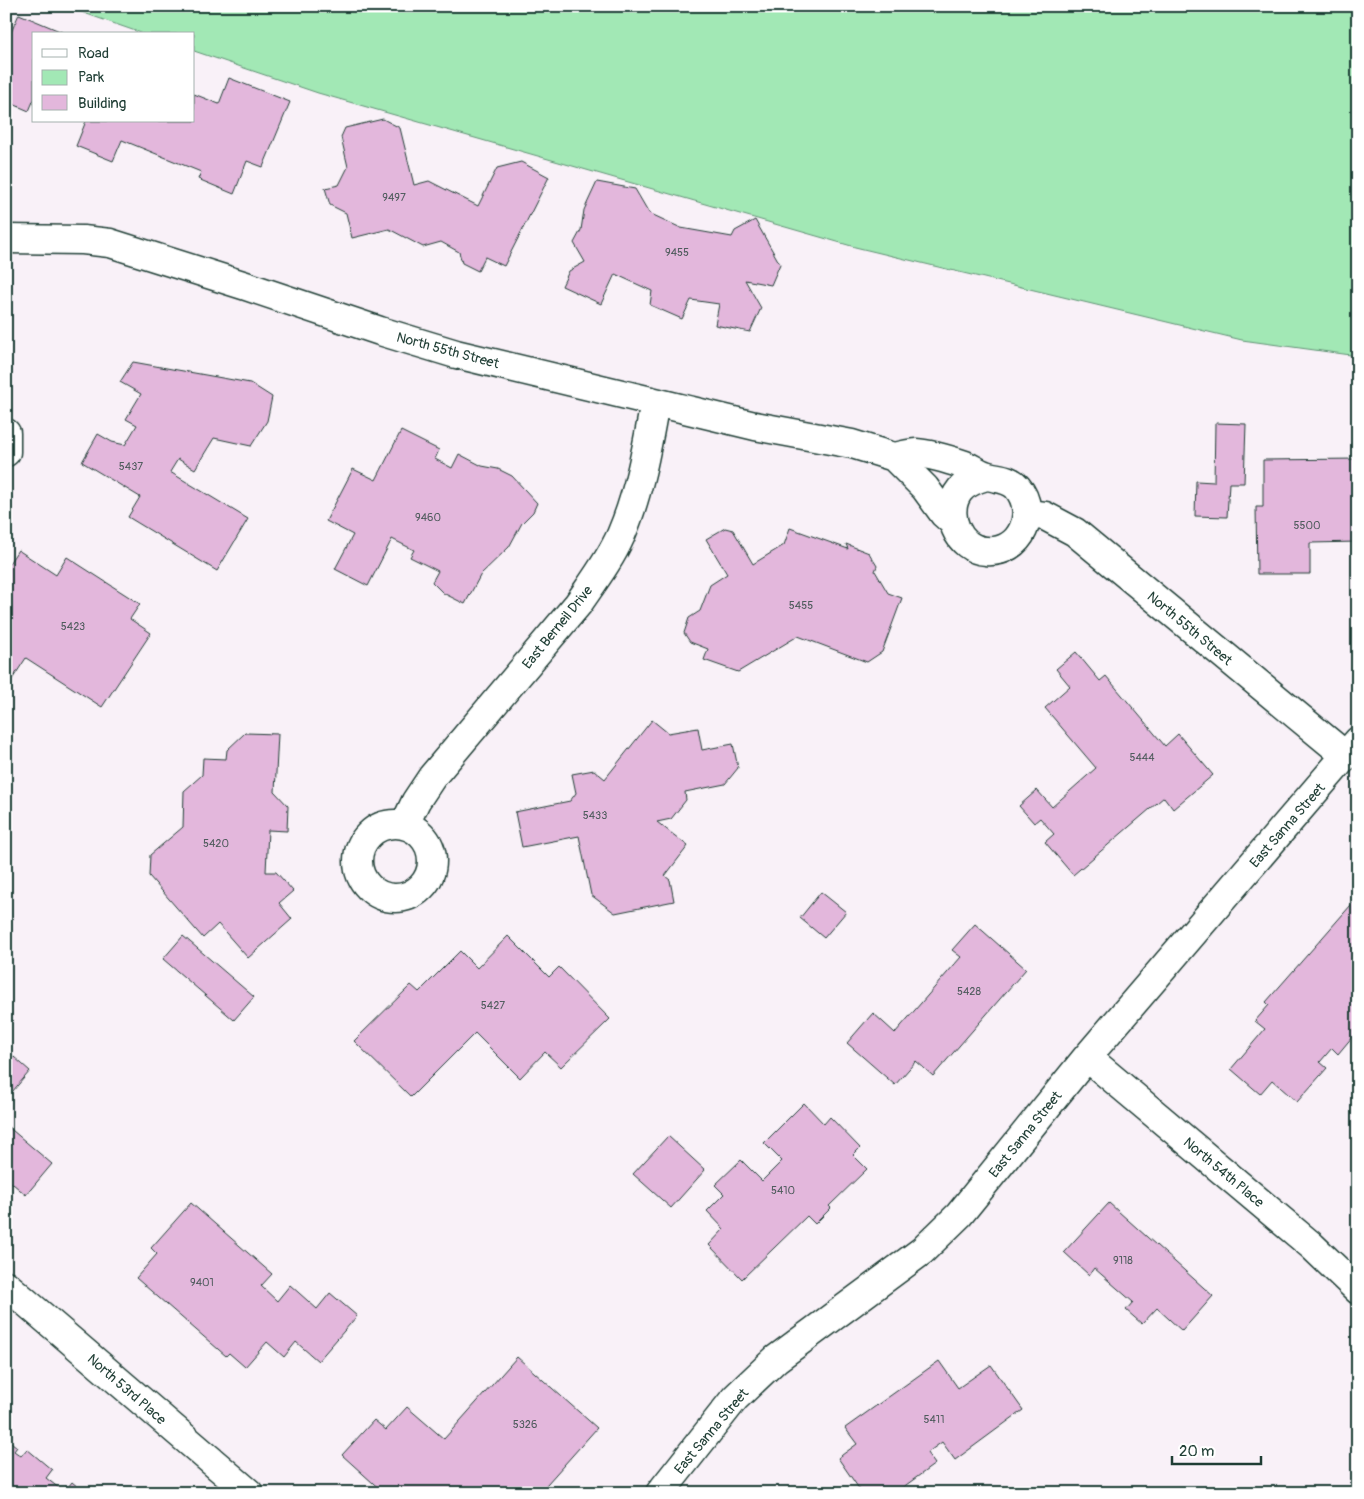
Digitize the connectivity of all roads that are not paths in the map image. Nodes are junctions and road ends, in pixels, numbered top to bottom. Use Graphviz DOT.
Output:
graph roads {
  1 [pos="6,240"];
  2 [pos="655,402"];
  3 [pos="6,433"];
  4 [pos="6,452"];
  5 [pos="894,457"];
  6 [pos="986,476"];
  7 [pos="1028,514"];
  8 [pos="953,522"];
  9 [pos="1352,748"];
  10 [pos="405,824"];
  11 [pos="1087,1057"];
  12 [pos="6,1285"];
  13 [pos="1358,1290"];
  14 [pos="248,1493"];
  15 [pos="660,1493"];
  1 -- 2 [label="street, North 55th Street"];
  2 -- 5 [label="street, North 55th Street"];
  2 -- 10 [label="street, East Berneil Drive"];
  3 -- 4 [label="street"];
  5 -- 6 [label="street, North 55th Street"];
  5 -- 8 [label="street, North 55th Street"];
  6 -- 7 [label="street, North 55th Street"];
  6 -- 8 [label="street"];
  7 -- 8 [label="street, North 55th Street"];
  7 -- 9 [label="street, North 55th Street"];
  9 -- 11 [label="street, East Sanna Street"];
  11 -- 13 [label="street, North 54th Place"];
  11 -- 15 [label="street, East Sanna Street"];
  12 -- 14 [label="street, North 53rd Place"];
}
